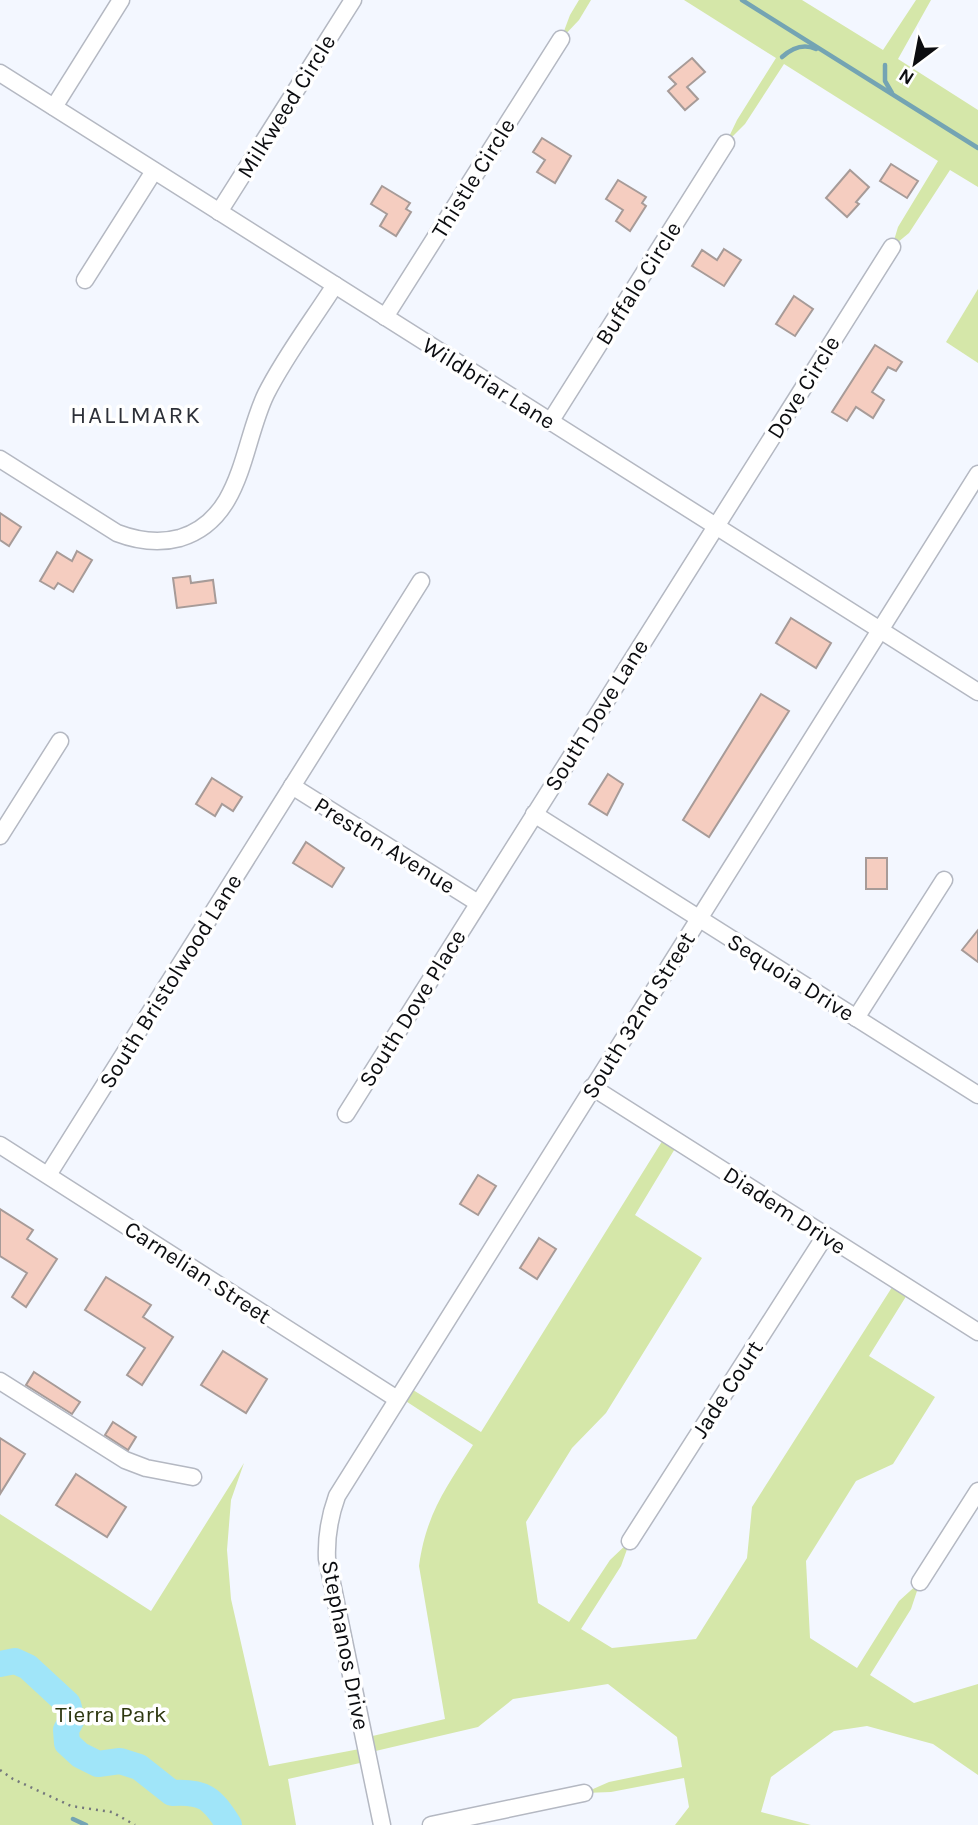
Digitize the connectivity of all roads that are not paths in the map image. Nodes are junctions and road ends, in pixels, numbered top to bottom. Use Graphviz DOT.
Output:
graph roads {
  1 [pos="121,0"];
  2 [pos="353,0"];
  3 [pos="561,39"];
  4 [pos="0,73"];
  5 [pos="54,107"];
  6 [pos="726,143"];
  7 [pos="154,171"];
  8 [pos="219,212"];
  9 [pos="892,247"];
  10 [pos="85,280"];
  11 [pos="334,285"];
  12 [pos="384,317"];
  13 [pos="550,422"];
  14 [pos="0,459"];
  15 [pos="978,474"];
  16 [pos="715,526"];
  17 [pos="421,581"];
  18 [pos="879,630"];
  19 [pos="978,692"];
  20 [pos="60,741"];
  21 [pos="292,786"];
  22 [pos="534,814"];
  23 [pos="0,836"];
  24 [pos="944,880"];
  25 [pos="478,903"];
  26 [pos="698,918"];
  27 [pos="856,1018"];
  28 [pos="592,1087"];
  29 [pos="978,1095"];
  30 [pos="346,1114"];
  31 [pos="0,1145"];
  32 [pos="48,1175"];
  33 [pos="825,1236"];
  34 [pos="978,1332"];
  35 [pos="0,1381"];
  36 [pos="397,1399"];
  37 [pos="192,1477"];
  38 [pos="978,1491"];
  39 [pos="630,1541"];
  40 [pos="920,1582"];
  41 [pos="584,1793"];
  42 [pos="382,1825"];
  43 [pos="431,1825"];
  1 -- 5 [label="street"];
  2 -- 8 [label="street, Milkweed Circle"];
  3 -- 12 [label="street, Thistle Circle"];
  4 -- 5 [label="street, Wildbriar Lane"];
  5 -- 7 [label="street, Wildbriar Lane"];
  6 -- 13 [label="street, Buffalo Circle"];
  7 -- 8 [label="street, Wildbriar Lane"];
  7 -- 10 [label="street"];
  8 -- 11 [label="street, Wildbriar Lane"];
  9 -- 16 [label="street, Dove Circle"];
  11 -- 12 [label="street, Wildbriar Lane"];
  11 -- 14 [label="street"];
  12 -- 13 [label="street, Wildbriar Lane"];
  13 -- 16 [label="street, Wildbriar Lane"];
  15 -- 18 [label="street, South 32nd Street"];
  16 -- 18 [label="street, Wildbriar Lane"];
  16 -- 22 [label="street, South Dove Lane"];
  17 -- 21 [label="street, South Bristolwood Lane"];
  18 -- 19 [label="street, Wildbriar Lane"];
  18 -- 26 [label="street, South 32nd Street"];
  20 -- 23 [label="street"];
  21 -- 25 [label="street, Preston Avenue"];
  21 -- 32 [label="street, South Bristolwood Lane"];
  22 -- 25 [label="street, South Dove Lane"];
  22 -- 26 [label="street, Sequoia Drive"];
  24 -- 27 [label="street"];
  25 -- 30 [label="street, South Dove Place"];
  26 -- 27 [label="street, Sequoia Drive"];
  26 -- 28 [label="street, South 32nd Street"];
  27 -- 29 [label="street, Sequoia Drive"];
  28 -- 33 [label="street, Diadem Drive"];
  28 -- 36 [label="street, South 32nd Street"];
  31 -- 32 [label="street, Carnelian Street"];
  32 -- 36 [label="street, Carnelian Street"];
  33 -- 34 [label="street, Diadem Drive"];
  33 -- 39 [label="street, Jade Court"];
  35 -- 37 [label="street"];
  36 -- 42 [label="street, Stephanos Drive"];
  38 -- 40 [label="street"];
  41 -- 43 [label="street"];
}
